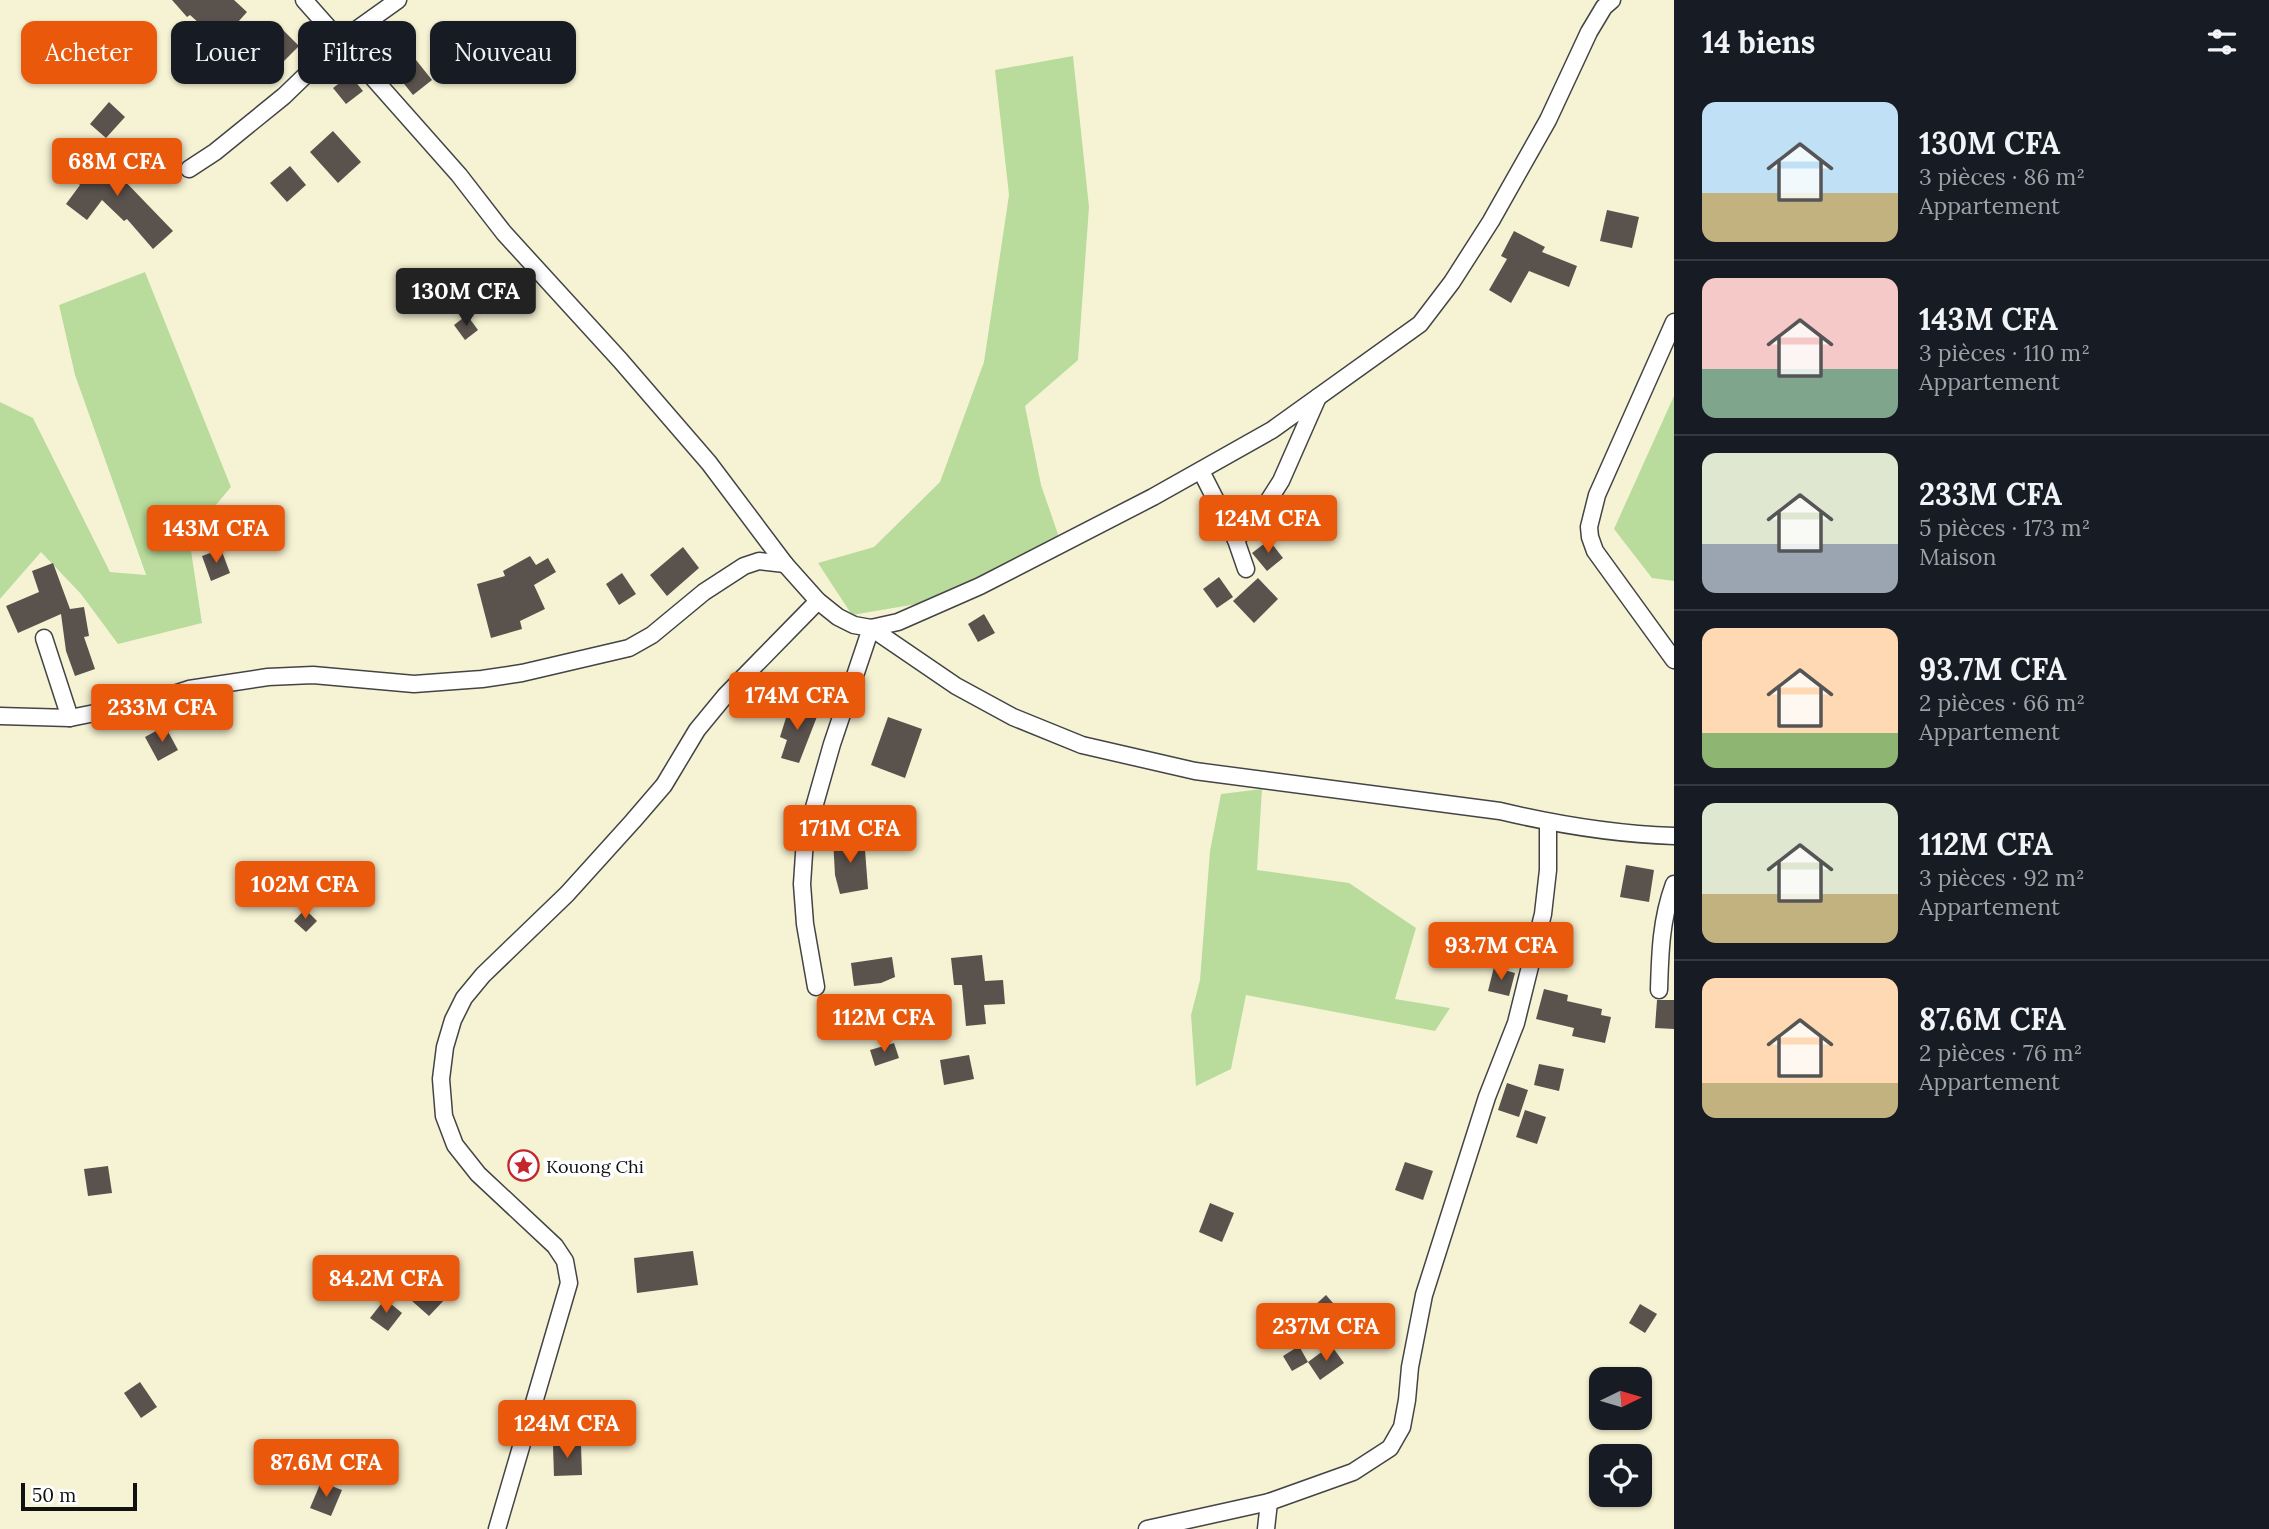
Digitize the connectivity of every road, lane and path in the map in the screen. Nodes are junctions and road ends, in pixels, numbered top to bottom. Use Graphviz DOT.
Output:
graph roads {
  1 [pos="304,0"];
  2 [pos="398,0"];
  3 [pos="1612,0"];
  4 [pos="324,21"];
  5 [pos="369,21"];
  6 [pos="298,82"];
  7 [pos="380,84"];
  8 [pos="190,169"];
  9 [pos="1674,322"];
  10 [pos="1318,397"];
  11 [pos="1201,471"];
  12 [pos="1236,540"];
  13 [pos="785,564"];
  14 [pos="1246,569"];
  15 [pos="818,601"];
  16 [pos="872,628"];
  17 [pos="44,638"];
  18 [pos="1674,660"];
  19 [pos="0,716"];
  20 [pos="70,718"];
  21 [pos="1548,822"];
  22 [pos="1674,836"];
  23 [pos="1674,884"];
  24 [pos="816,987"];
  25 [pos="1659,990"];
  26 [pos="1269,1502"];
  27 [pos="497,1529"];
  28 [pos="1147,1529"];
  29 [pos="1266,1529"];
  1 -- 4 [label="street"];
  2 -- 5 [label="street"];
  3 -- 10 [label="street"];
  6 -- 8 [label="street"];
  7 -- 13 [label="street"];
  9 -- 18 [label="street"];
  10 -- 11 [label="street"];
  10 -- 12 [label="street"];
  11 -- 12 [label="street"];
  11 -- 16 [label="street"];
  12 -- 14 [label="street"];
  13 -- 15 [label="street"];
  13 -- 20 [label="street"];
  15 -- 16 [label="street"];
  15 -- 27 [label="street"];
  16 -- 21 [label="street"];
  16 -- 24 [label="street"];
  17 -- 20 [label="street"];
  19 -- 20 [label="street"];
  21 -- 22 [label="street"];
  21 -- 26 [label="street"];
  23 -- 25 [label="street"];
  26 -- 28 [label="street"];
  26 -- 29 [label="street"];
}
